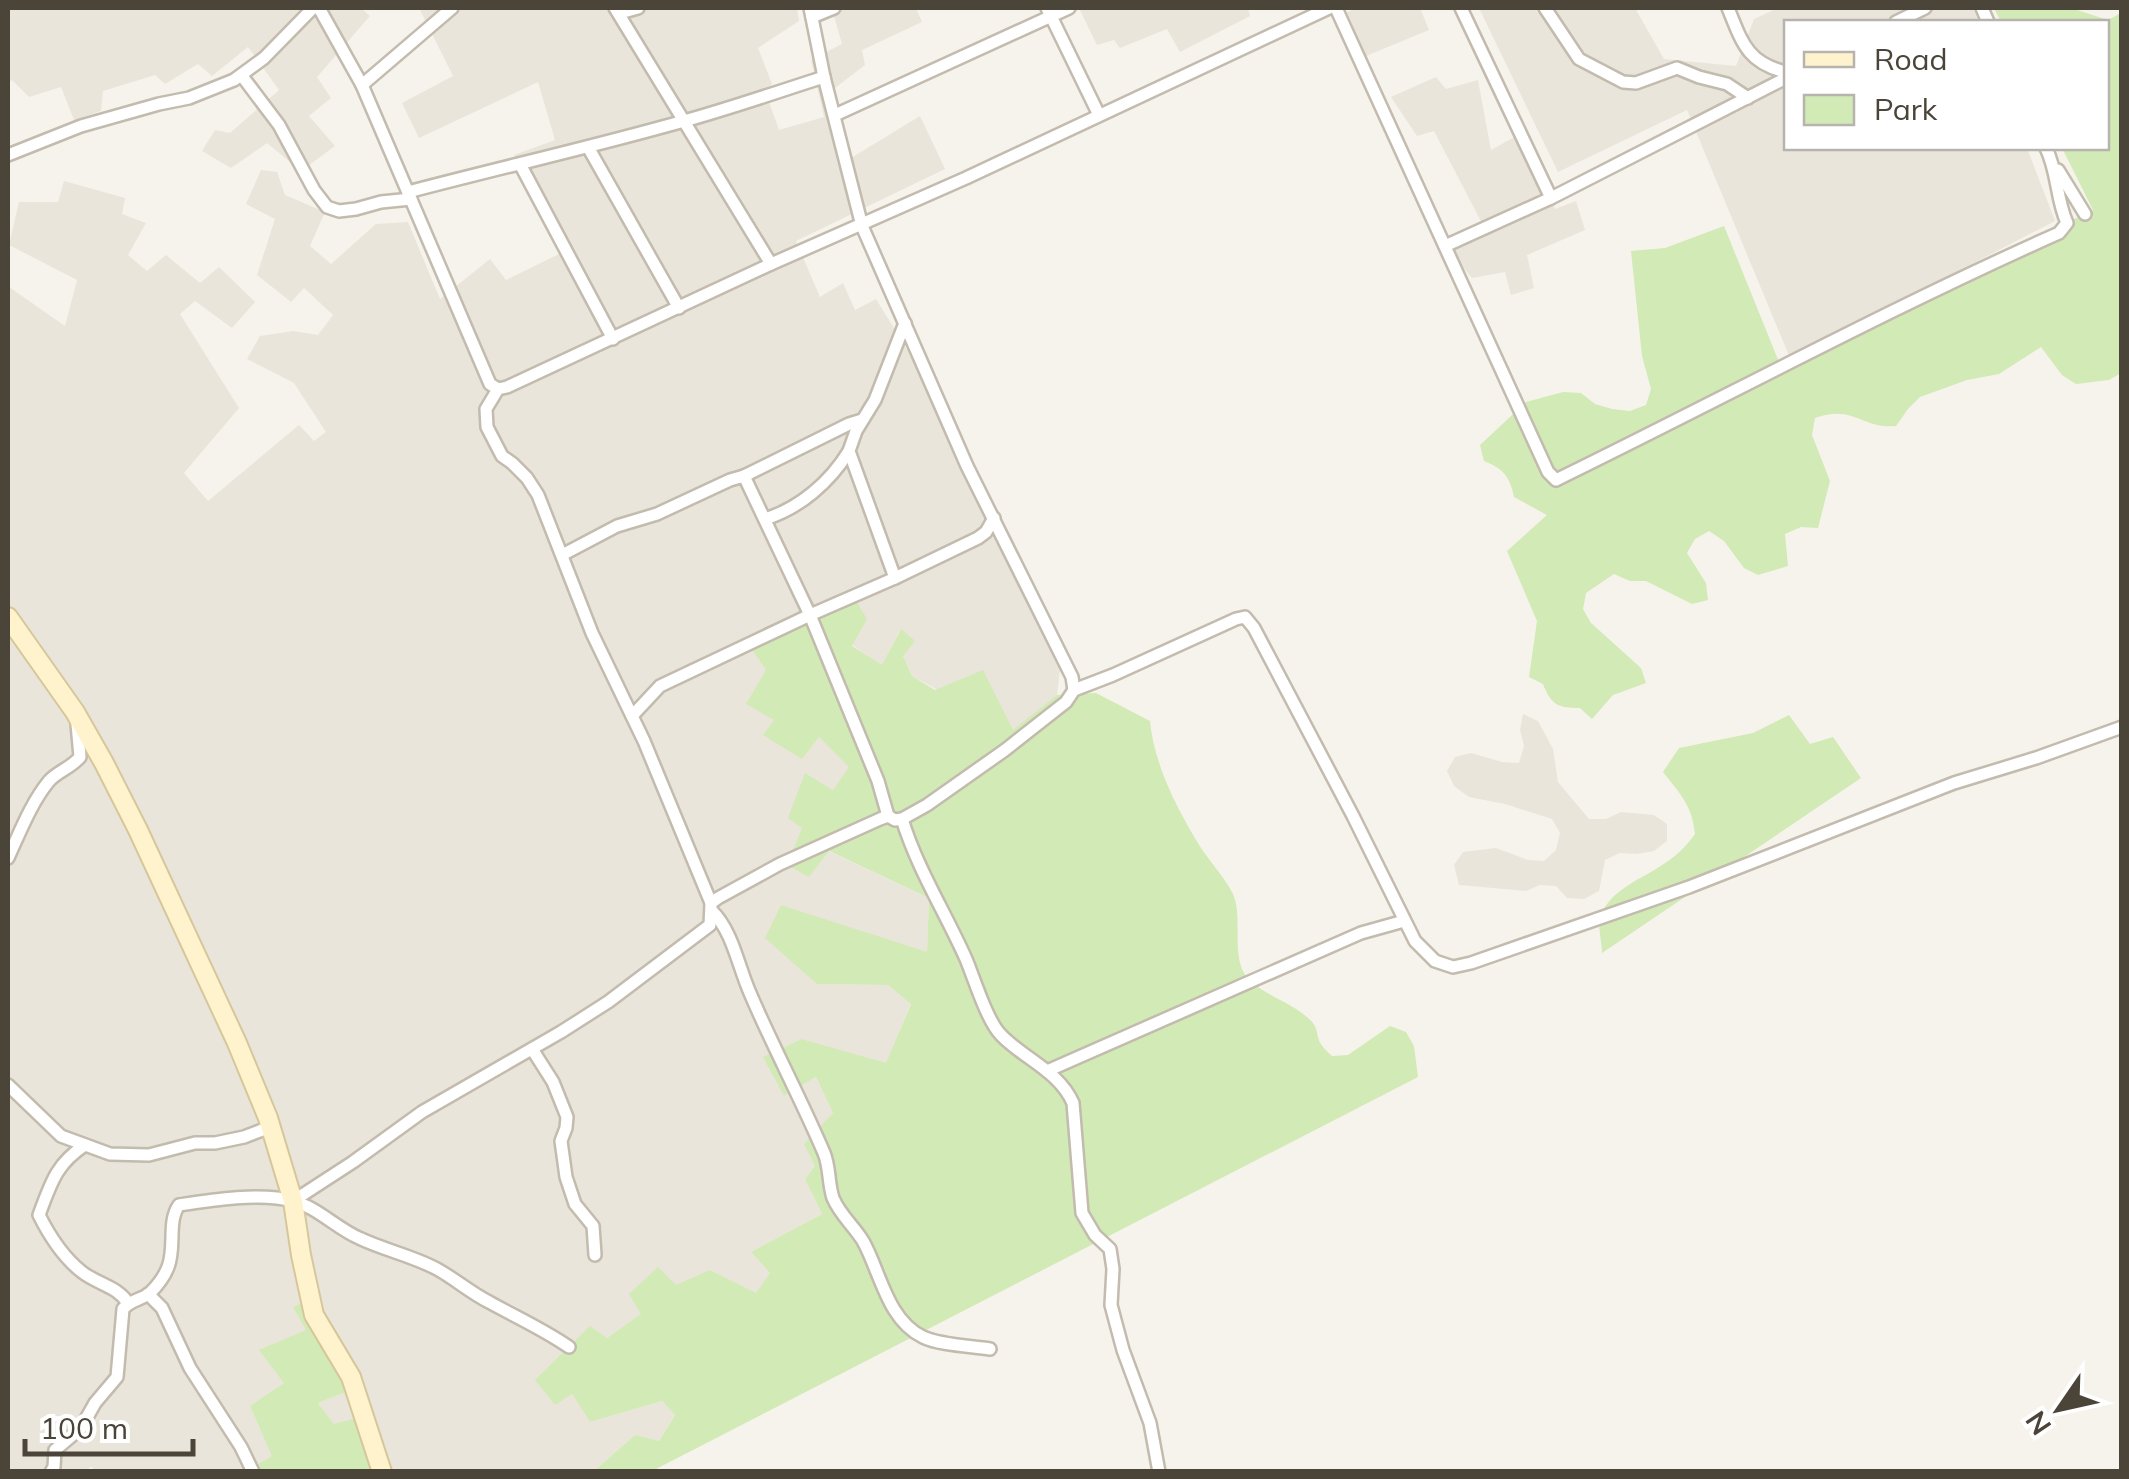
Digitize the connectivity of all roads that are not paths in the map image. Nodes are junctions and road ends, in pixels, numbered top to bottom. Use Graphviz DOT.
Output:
graph roads {
  1 [pos="316,8"];
  2 [pos="452,8"];
  3 [pos="638,8"];
  4 [pos="834,8"];
  5 [pos="1070,8"];
  6 [pos="1333,8"];
  7 [pos="1460,8"];
  8 [pos="1545,8"];
  9 [pos="1728,8"];
  10 [pos="1925,8"];
  11 [pos="617,10"];
  12 [pos="811,12"];
  13 [pos="1048,12"];
  14 [pos="1900,20"];
  15 [pos="1784,74"];
  16 [pos="242,76"];
  17 [pos="1784,76"];
  18 [pos="824,78"];
  19 [pos="362,85"];
  20 [pos="1748,98"];
  21 [pos="834,114"];
  22 [pos="1099,115"];
  23 [pos="685,121"];
  24 [pos="588,147"];
  25 [pos="2047,150"];
  26 [pos="8,155"];
  27 [pos="2053,162"];
  28 [pos="520,164"];
  29 [pos="409,196"];
  30 [pos="1552,198"];
  31 [pos="2085,214"];
  32 [pos="862,226"];
  33 [pos="1444,246"];
  34 [pos="771,264"];
  35 [pos="679,308"];
  36 [pos="906,323"];
  37 [pos="613,339"];
  38 [pos="498,389"];
  39 [pos="862,420"];
  40 [pos="849,451"];
  41 [pos="744,476"];
  42 [pos="994,518"];
  43 [pos="765,519"];
  44 [pos="562,555"];
  45 [pos="895,578"];
  46 [pos="810,614"];
  47 [pos="8,617"];
  48 [pos="1074,690"];
  49 [pos="75,712"];
  50 [pos="632,716"];
  51 [pos="2122,727"];
  52 [pos="888,816"];
  53 [pos="902,819"];
  54 [pos="8,858"];
  55 [pos="711,906"];
  56 [pos="1404,921"];
  57 [pos="532,1049"];
  58 [pos="1048,1071"];
  59 [pos="8,1085"];
  60 [pos="270,1127"];
  61 [pos="85,1145"];
  62 [pos="293,1200"];
  63 [pos="595,1255"];
  64 [pos="148,1294"];
  65 [pos="128,1303"];
  66 [pos="569,1346"];
  67 [pos="990,1349"];
  68 [pos="51,1472"];
  69 [pos="253,1472"];
  70 [pos="382,1472"];
  71 [pos="1159,1472"];
  1 -- 16 [label="street"];
  1 -- 19 [label="street"];
  2 -- 19 [label="street"];
  3 -- 11 [label="street"];
  4 -- 12 [label="street"];
  5 -- 13 [label="street"];
  6 -- 22 [label="street"];
  6 -- 33 [label="street"];
  7 -- 30 [label="street"];
  8 -- 20 [label="street"];
  9 -- 15 [label="street"];
  10 -- 14 [label="street"];
  11 -- 23 [label="street"];
  12 -- 18 [label="street"];
  13 -- 21 [label="street"];
  13 -- 22 [label="street"];
  16 -- 26 [label="street"];
  16 -- 29 [label="street"];
  17 -- 20 [label="street"];
  18 -- 21 [label="street"];
  18 -- 23 [label="street"];
  19 -- 29 [label="street"];
  20 -- 30 [label="street"];
  21 -- 32 [label="street"];
  22 -- 32 [label="street"];
  23 -- 24 [label="street"];
  23 -- 34 [label="street"];
  24 -- 28 [label="street"];
  24 -- 35 [label="street"];
  25 -- 27 [label="street"];
  27 -- 31 [label="street"];
  27 -- 33 [label="street"];
  28 -- 29 [label="street"];
  28 -- 37 [label="street"];
  29 -- 38 [label="street"];
  30 -- 33 [label="street"];
  32 -- 34 [label="street"];
  32 -- 36 [label="street"];
  34 -- 35 [label="street"];
  35 -- 37 [label="street"];
  36 -- 39 [label="street"];
  36 -- 42 [label="street"];
  37 -- 38 [label="street"];
  38 -- 44 [label="street"];
  39 -- 40 [label="street"];
  39 -- 41 [label="street"];
  40 -- 43 [label="street"];
  40 -- 45 [label="street"];
  41 -- 43 [label="street"];
  41 -- 44 [label="street"];
  42 -- 45 [label="street"];
  42 -- 48 [label="street"];
  43 -- 46 [label="street"];
  44 -- 50 [label="street"];
  45 -- 46 [label="street"];
  46 -- 50 [label="street"];
  46 -- 52 [label="street"];
  47 -- 49 [label="street"];
  48 -- 53 [label="street"];
  48 -- 56 [label="street"];
  49 -- 54 [label="street"];
  49 -- 60 [label="street"];
  50 -- 55 [label="street"];
  51 -- 56 [label="street"];
  52 -- 53 [label="street"];
  52 -- 55 [label="street"];
  53 -- 58 [label="street"];
  55 -- 57 [label="street"];
  55 -- 67 [label="street"];
  56 -- 58 [label="street"];
  57 -- 62 [label="street"];
  57 -- 63 [label="street"];
  58 -- 71 [label="street"];
  59 -- 61 [label="street"];
  60 -- 61 [label="street"];
  60 -- 62 [label="street"];
  61 -- 65 [label="street"];
  62 -- 64 [label="street"];
  62 -- 66 [label="street"];
  62 -- 70 [label="street"];
  64 -- 65 [label="street"];
  64 -- 69 [label="street"];
  65 -- 68 [label="street"];
}
